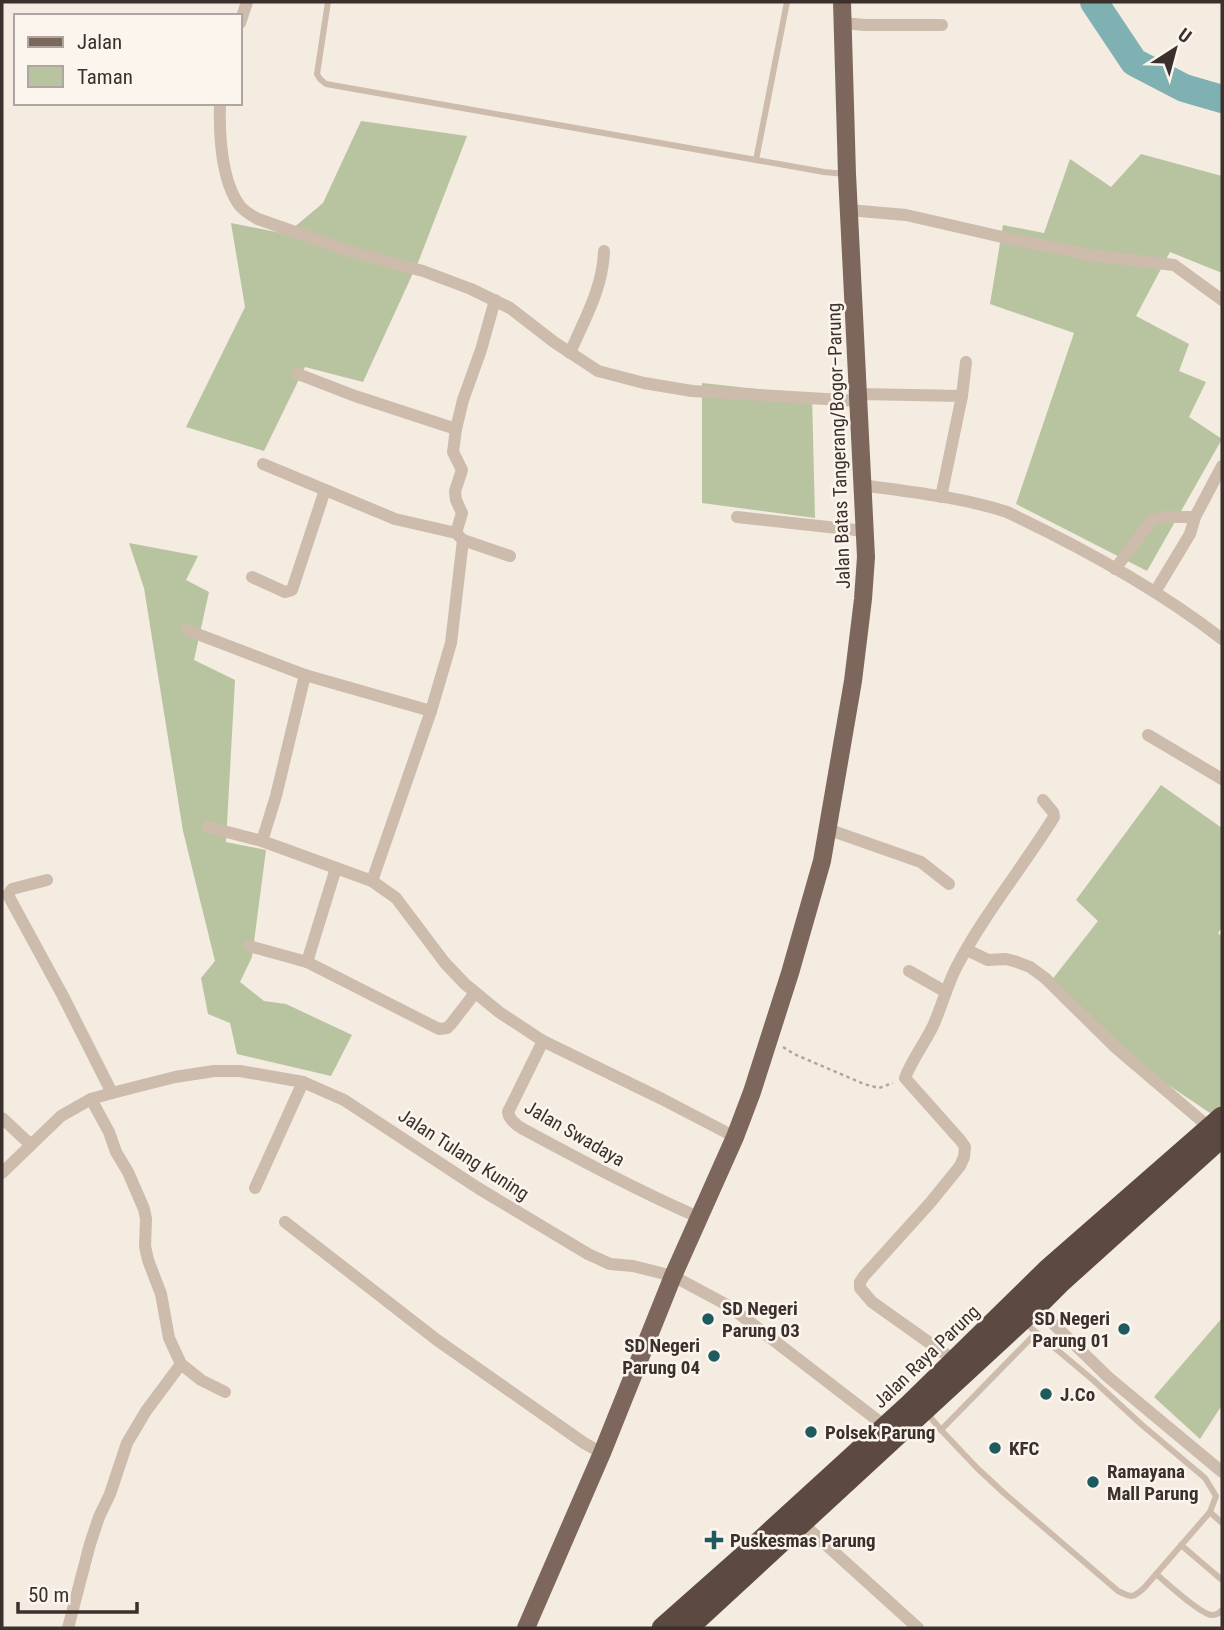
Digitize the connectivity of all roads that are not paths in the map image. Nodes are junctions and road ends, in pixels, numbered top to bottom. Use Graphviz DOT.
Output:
graph roads {
  1 [pos="328,2"];
  2 [pos="787,2"];
  3 [pos="842,2"];
  4 [pos="842,23"];
  5 [pos="942,25"];
  6 [pos="220,105"];
  7 [pos="756,160"];
  8 [pos="847,174"];
  9 [pos="849,210"];
  10 [pos="604,251"];
  11 [pos="495,300"];
  12 [pos="1222,300"];
  13 [pos="570,353"];
  14 [pos="966,362"];
  15 [pos="298,374"];
  16 [pos="962,396"];
  17 [pos="859,397"];
  18 [pos="456,429"];
  19 [pos="263,464"];
  20 [pos="1222,466"];
  21 [pos="862,485"];
  22 [pos="325,491"];
  23 [pos="941,497"];
  24 [pos="737,517"];
  25 [pos="1195,517"];
  26 [pos="865,531"];
  27 [pos="460,536"];
  28 [pos="510,556"];
  29 [pos="1115,569"];
  30 [pos="252,577"];
  31 [pos="1155,592"];
  32 [pos="187,631"];
  33 [pos="1222,639"];
  34 [pos="305,676"];
  35 [pos="431,711"];
  36 [pos="1148,735"];
  37 [pos="1222,779"];
  38 [pos="1043,800"];
  39 [pos="208,827"];
  40 [pos="827,829"];
  41 [pos="262,841"];
  42 [pos="336,868"];
  43 [pos="47,880"];
  44 [pos="372,881"];
  45 [pos="949,884"];
  46 [pos="249,946"];
  47 [pos="967,950"];
  48 [pos="307,962"];
  49 [pos="909,971"];
  50 [pos="946,992"];
  51 [pos="475,993"];
  52 [pos="543,1041"];
  53 [pos="303,1082"];
  54 [pos="112,1093"];
  55 [pos="91,1099"];
  56 [pos="2,1118"];
  57 [pos="1218,1127"];
  58 [pos="735,1137"];
  59 [pos="31,1145"];
  60 [pos="2,1173"];
  61 [pos="255,1188"];
  62 [pos="698,1217"];
  63 [pos="285,1222"];
  64 [pos="673,1276"];
  65 [pos="1025,1313"];
  66 [pos="956,1361"];
  67 [pos="181,1364"];
  68 [pos="225,1392"];
  69 [pos="925,1410"];
  70 [pos="886,1426"];
  71 [pos="941,1430"];
  72 [pos="602,1453"];
  73 [pos="1222,1472"];
  74 [pos="1210,1512"];
  75 [pos="803,1523"];
  76 [pos="1222,1523"];
  77 [pos="1181,1545"];
  78 [pos="763,1550"];
  79 [pos="1156,1574"];
  80 [pos="1222,1580"];
  81 [pos="1222,1610"];
  82 [pos="68,1628"];
  83 [pos="526,1628"];
  84 [pos="662,1628"];
  85 [pos="688,1628"];
  86 [pos="918,1628"];
  1 -- 7 [label="lane"];
  2 -- 7 [label="lane"];
  3 -- 4 [label="main road, Jalan Batas Tangerang/Bogor–Parung"];
  4 -- 5 [label="street"];
  4 -- 8 [label="main road, Jalan Batas Tangerang/Bogor–Parung"];
  6 -- 11 [label="street"];
  7 -- 8 [label="lane"];
  8 -- 9 [label="main road, Jalan Batas Tangerang/Bogor–Parung"];
  9 -- 12 [label="street"];
  9 -- 17 [label="main road, Jalan Batas Tangerang/Bogor–Parung"];
  10 -- 13 [label="street"];
  11 -- 13 [label="street"];
  11 -- 18 [label="street"];
  13 -- 17 [label="street"];
  14 -- 16 [label="street"];
  15 -- 18 [label="street"];
  16 -- 17 [label="street"];
  16 -- 23 [label="street"];
  17 -- 21 [label="main road, Jalan Batas Tangerang/Bogor–Parung"];
  18 -- 27 [label="street"];
  19 -- 22 [label="street"];
  20 -- 25 [label="street"];
  21 -- 23 [label="street"];
  21 -- 26 [label="main road, Jalan Batas Tangerang/Bogor–Parung"];
  22 -- 27 [label="street"];
  22 -- 30 [label="street"];
  23 -- 29 [label="street"];
  24 -- 26 [label="street"];
  25 -- 29 [label="street"];
  25 -- 31 [label="street"];
  26 -- 40 [label="main road, Jalan Batas Tangerang/Bogor–Parung"];
  27 -- 28 [label="street"];
  27 -- 35 [label="street"];
  29 -- 31 [label="street"];
  31 -- 33 [label="street"];
  32 -- 34 [label="street"];
  34 -- 35 [label="street"];
  34 -- 41 [label="street"];
  35 -- 44 [label="street"];
  36 -- 37 [label="street"];
  38 -- 47 [label="street"];
  39 -- 41 [label="street"];
  40 -- 45 [label="street"];
  40 -- 58 [label="main road, Jalan Batas Tangerang/Bogor–Parung"];
  41 -- 42 [label="street"];
  42 -- 44 [label="street"];
  42 -- 48 [label="street"];
  43 -- 54 [label="street"];
  44 -- 51 [label="street"];
  46 -- 48 [label="street"];
  47 -- 50 [label="street"];
  47 -- 57 [label="street"];
  48 -- 51 [label="street"];
  49 -- 50 [label="street"];
  50 -- 66 [label="street"];
  51 -- 52 [label="street"];
  52 -- 58 [label="street"];
  52 -- 62 [label="street, Jalan Swadaya"];
  53 -- 54 [label="street, Jalan Tulang Kuning"];
  53 -- 61 [label="street"];
  53 -- 64 [label="street, Jalan Tulang Kuning"];
  54 -- 55 [label="street, Jalan Tulang Kuning"];
  55 -- 59 [label="street, Jalan Tulang Kuning"];
  55 -- 67 [label="street"];
  56 -- 59 [label="street"];
  57 -- 65 [label="highway, Jalan Raya Parung"];
  58 -- 62 [label="main road, Jalan Batas Tangerang/Bogor–Parung"];
  59 -- 60 [label="street, Jalan Tulang Kuning"];
  62 -- 64 [label="main road, Jalan Batas Tangerang/Bogor–Parung"];
  63 -- 72 [label="street"];
  64 -- 70 [label="street, Jalan Tulang Kuning"];
  64 -- 72 [label="main road, Jalan Batas Tangerang/Bogor–Parung"];
  65 -- 66 [label="highway, Jalan Raya Parung"];
  65 -- 69 [label="highway, Jalan Raya Parung"];
  65 -- 71 [label="lane"];
  65 -- 73 [label="street"];
  65 -- 74 [label="lane"];
  66 -- 70 [label="highway, Jalan Raya Parung"];
  67 -- 68 [label="street"];
  67 -- 82 [label="street"];
  69 -- 71 [label="lane"];
  69 -- 75 [label="highway, Jalan Raya Parung"];
  70 -- 78 [label="highway, Jalan Raya Parung"];
  71 -- 79 [label="lane"];
  72 -- 83 [label="main road, Jalan Batas Tangerang/Bogor–Parung"];
  74 -- 76 [label="lane"];
  74 -- 77 [label="lane"];
  75 -- 78 [label="highway, Jalan Raya Parung"];
  75 -- 86 [label="street"];
  77 -- 79 [label="lane"];
  77 -- 80 [label="lane"];
  78 -- 84 [label="highway, Jalan Raya Parung"];
  78 -- 85 [label="highway, Jalan Raya Parung"];
  79 -- 81 [label="lane"];
}
